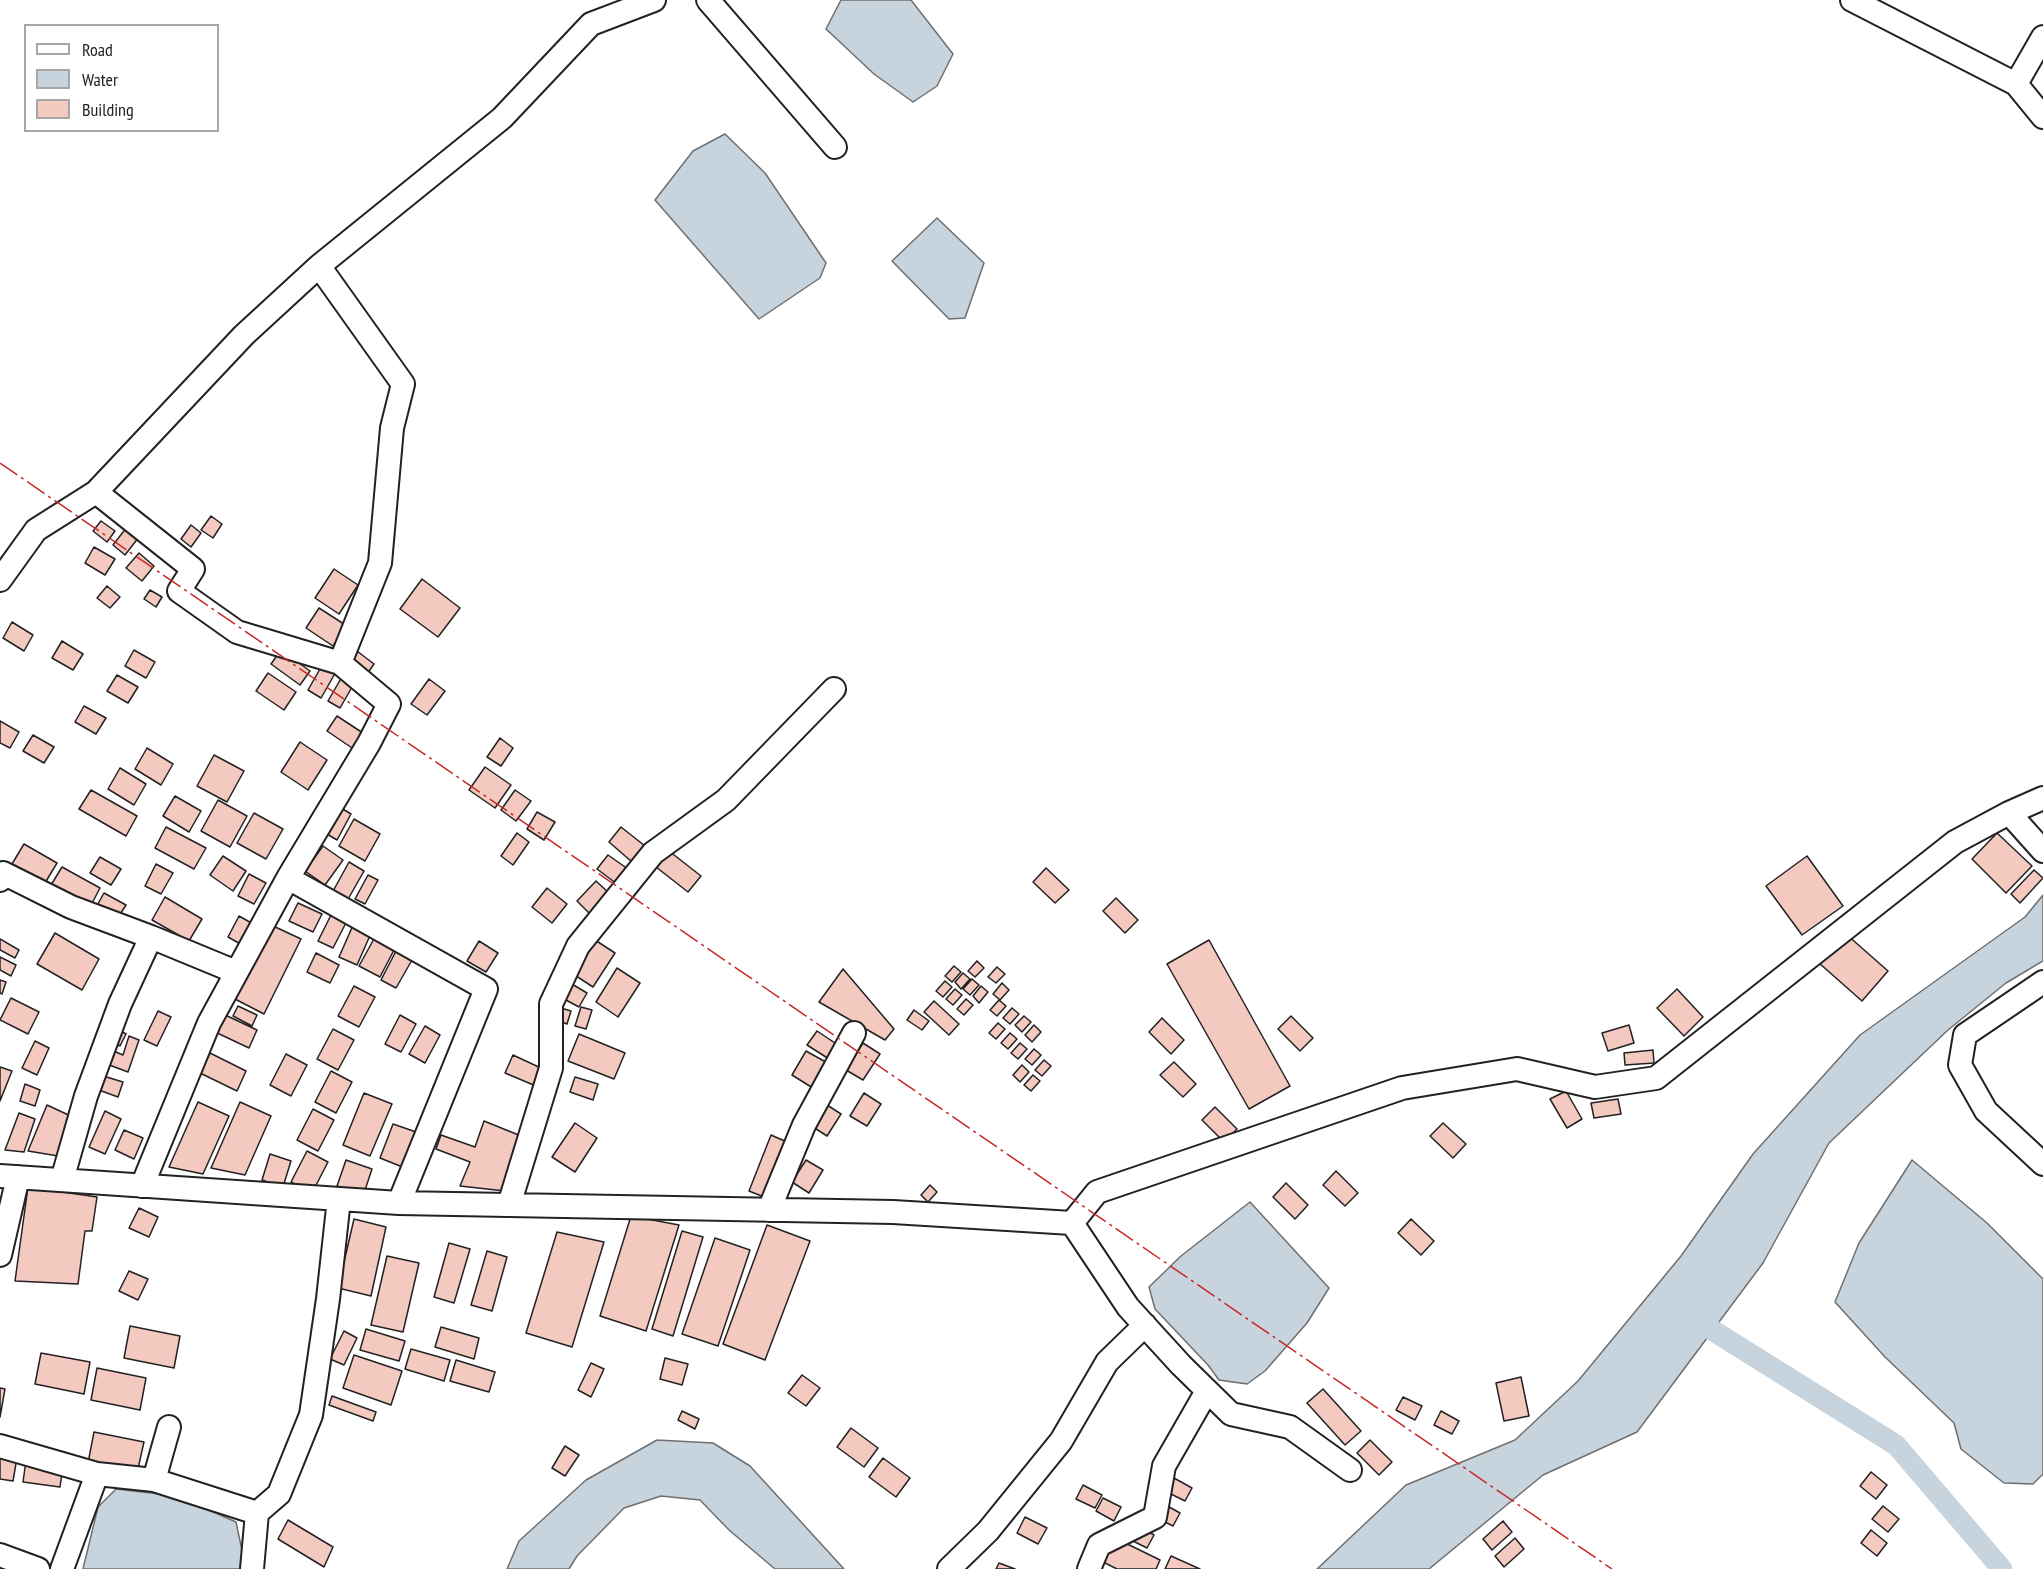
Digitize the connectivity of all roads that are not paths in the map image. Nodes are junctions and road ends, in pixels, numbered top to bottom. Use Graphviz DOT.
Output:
graph roads {
  1 [pos="654,0"];
  2 [pos="708,0"];
  3 [pos="1852,0"];
  4 [pos="1887,9"];
  5 [pos="2043,37"];
  6 [pos="2016,84"];
  7 [pos="2043,117"];
  8 [pos="835,147"];
  9 [pos="319,266"];
  10 [pos="96,492"];
  11 [pos="0,580"];
  12 [pos="340,663"];
  13 [pos="834,689"];
  14 [pos="2043,798"];
  15 [pos="2009,813"];
  16 [pos="2042,850"];
  17 [pos="288,878"];
  18 [pos="0,880"];
  19 [pos="151,937"];
  20 [pos="236,972"];
  21 [pos="2043,982"];
  22 [pos="854,1033"];
  23 [pos="2043,1164"];
  24 [pos="9,1177"];
  25 [pos="62,1180"];
  26 [pos="142,1186"];
  27 [pos="339,1199"];
  28 [pos="399,1203"];
  29 [pos="509,1205"];
  30 [pos="769,1210"];
  31 [pos="1072,1223"];
  32 [pos="0,1255"];
  33 [pos="1145,1325"];
  34 [pos="1208,1390"];
  35 [pos="169,1427"];
  36 [pos="0,1446"];
  37 [pos="1350,1470"];
  38 [pos="97,1474"];
  39 [pos="154,1480"];
  40 [pos="257,1513"];
  41 [pos="0,1555"];
  42 [pos="38,1569"];
  43 [pos="62,1569"];
  44 [pos="252,1569"];
  45 [pos="949,1569"];
  46 [pos="1089,1569"];
  1 -- 9 [label="street"];
  2 -- 8 [label="street"];
  3 -- 4 [label="street"];
  4 -- 6 [label="street"];
  5 -- 6 [label="street"];
  6 -- 7 [label="street"];
  9 -- 10 [label="street"];
  9 -- 12 [label="street"];
  10 -- 11 [label="street"];
  10 -- 12 [label="street"];
  12 -- 17 [label="street"];
  13 -- 29 [label="street"];
  14 -- 15 [label="street"];
  15 -- 16 [label="street"];
  15 -- 31 [label="street"];
  17 -- 20 [label="street"];
  17 -- 28 [label="street"];
  18 -- 19 [label="street"];
  19 -- 20 [label="street"];
  19 -- 25 [label="street"];
  20 -- 26 [label="street"];
  21 -- 23 [label="street"];
  22 -- 30 [label="street"];
  24 -- 25 [label="street"];
  24 -- 32 [label="street"];
  25 -- 26 [label="street"];
  26 -- 27 [label="street"];
  27 -- 28 [label="street"];
  27 -- 40 [label="street"];
  28 -- 29 [label="street"];
  29 -- 30 [label="street"];
  30 -- 31 [label="street"];
  31 -- 33 [label="street"];
  33 -- 34 [label="street"];
  33 -- 45 [label="street"];
  34 -- 37 [label="street"];
  34 -- 46 [label="street"];
  35 -- 39 [label="street"];
  36 -- 38 [label="street"];
  38 -- 39 [label="street"];
  38 -- 43 [label="street"];
  39 -- 40 [label="street"];
  40 -- 44 [label="street"];
  41 -- 42 [label="street"];
}
